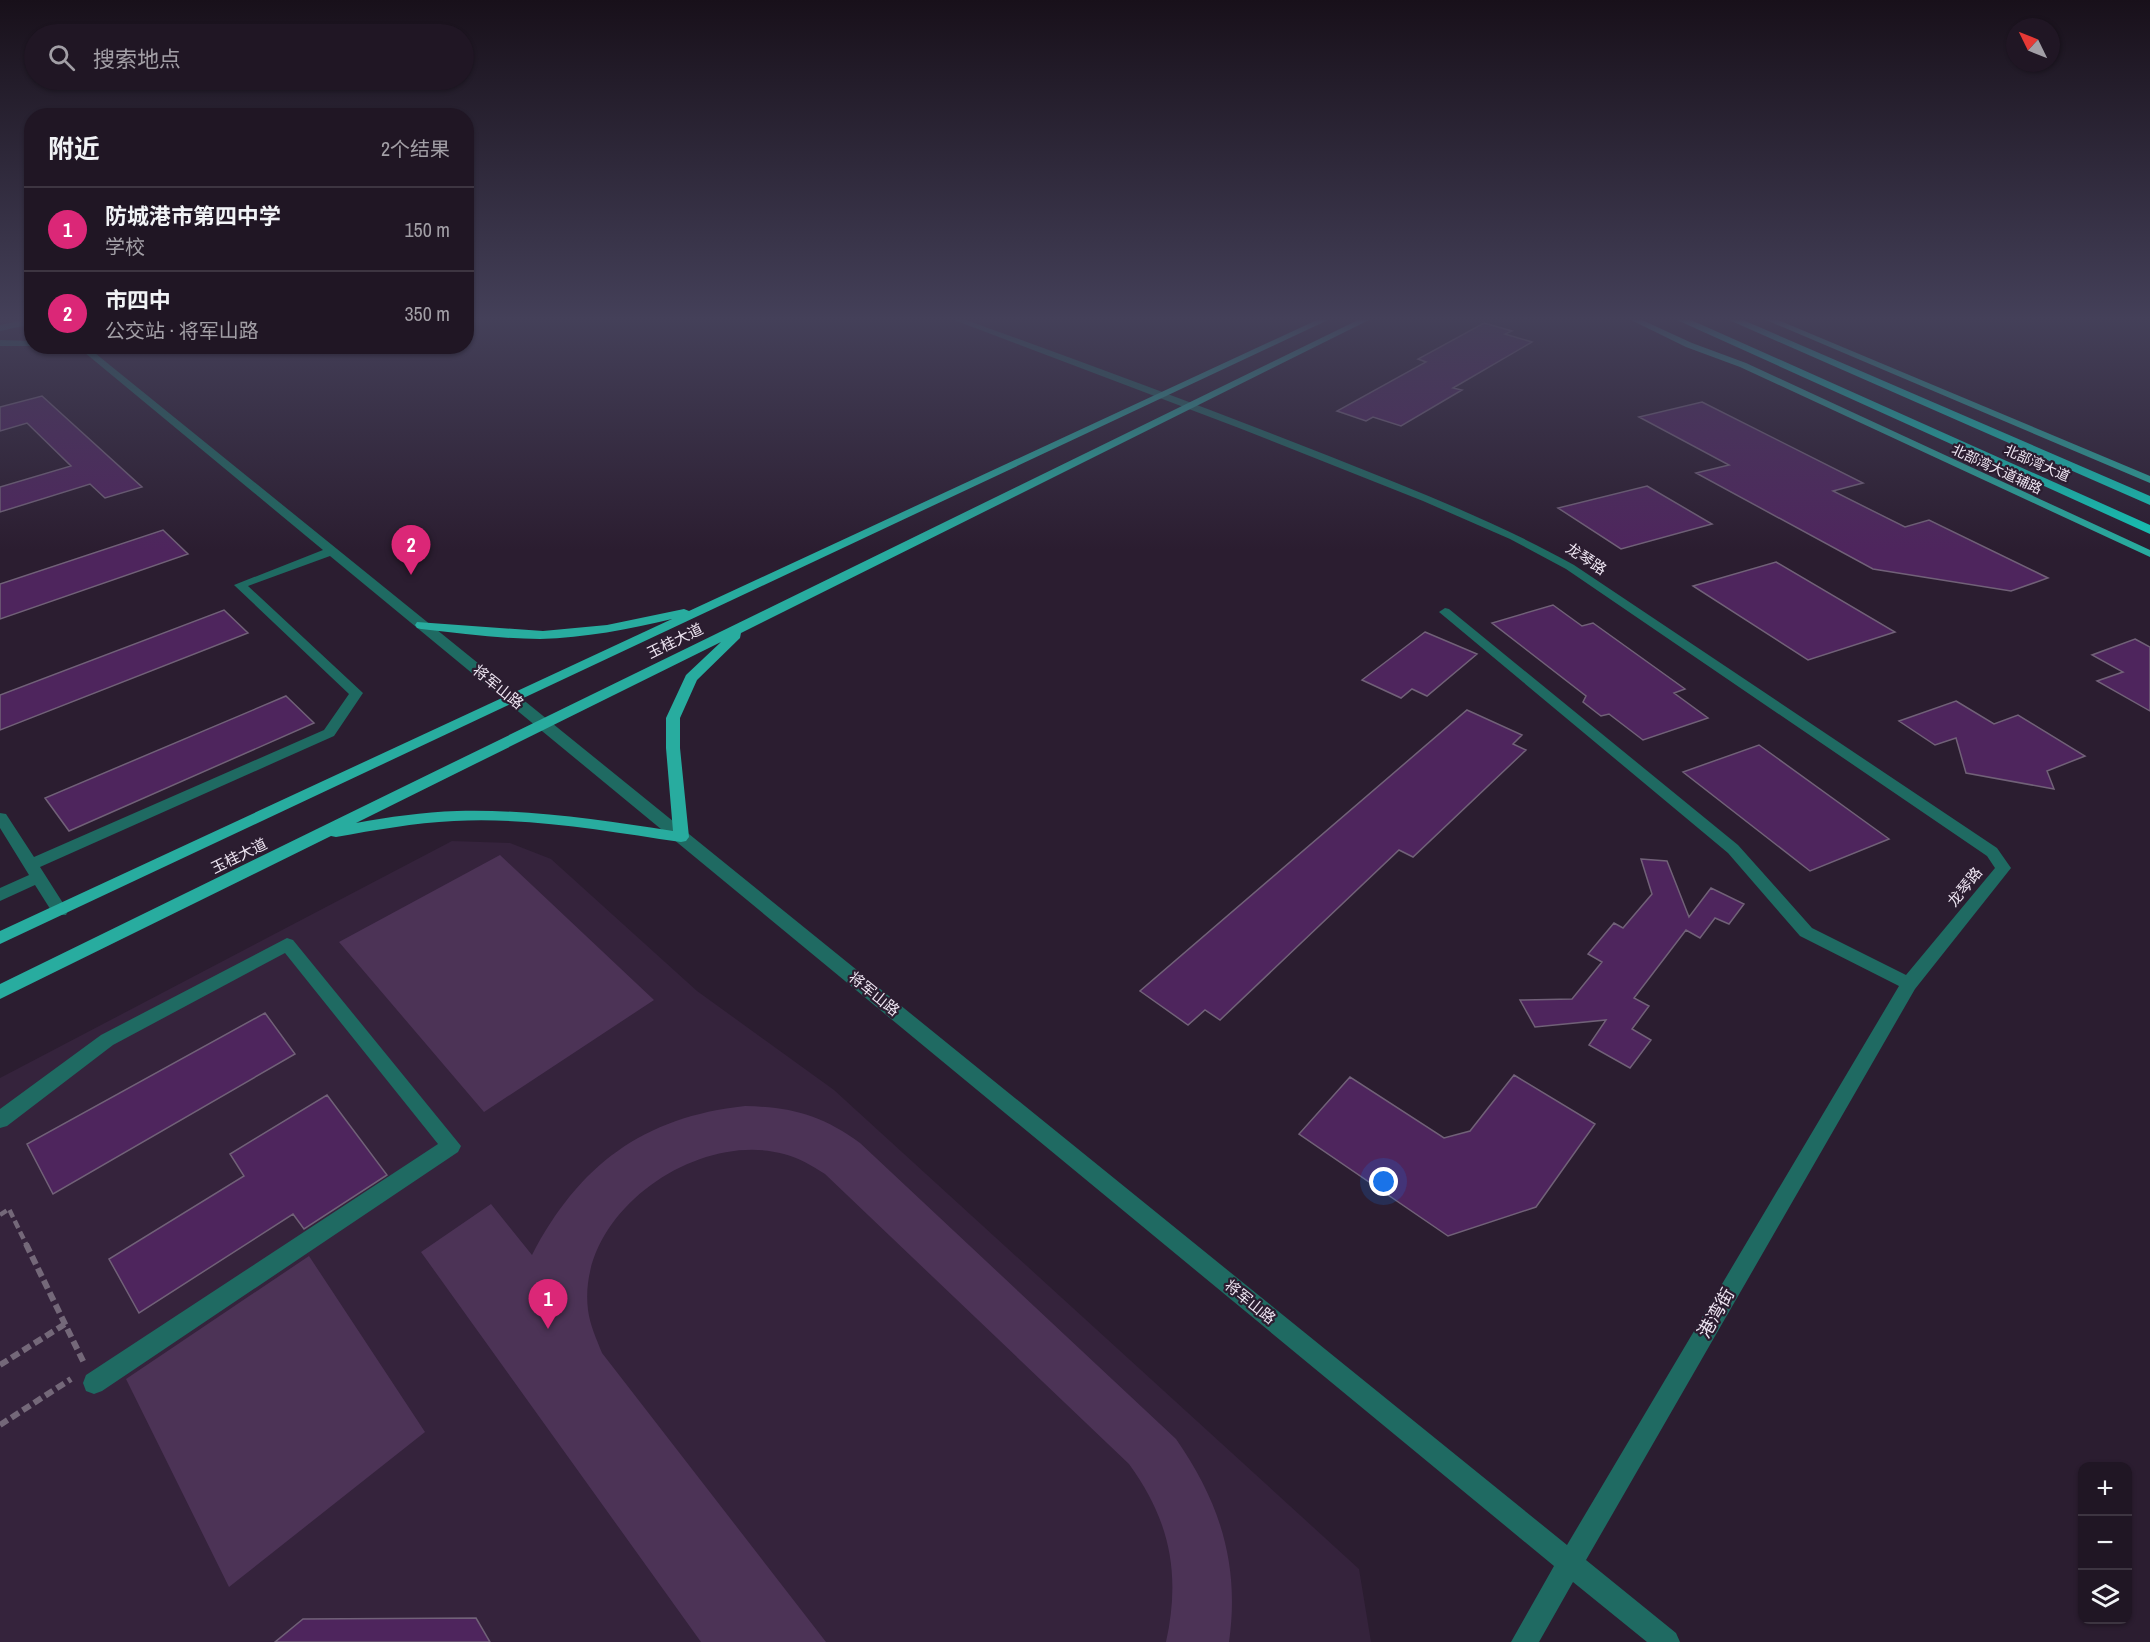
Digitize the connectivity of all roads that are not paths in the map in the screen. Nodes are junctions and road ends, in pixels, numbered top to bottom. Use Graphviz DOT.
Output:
graph roads {
  1 [pos="143,397"];
  2 [pos="1161,397"];
  3 [pos="1169,397"];
  4 [pos="1209,397"];
  5 [pos="1811,397"];
  6 [pos="1853,397"];
  7 [pos="1910,397"];
  8 [pos="1952,397"];
  9 [pos="1192,405"];
  10 [pos="2150,480"];
  11 [pos="2150,501"];
  12 [pos="2150,530"];
  13 [pos="332,551"];
  14 [pos="2150,554"];
  15 [pos="713,606"];
  16 [pos="1445,612"];
  17 [pos="747,624"];
  18 [pos="421,625"];
  19 [pos="513,699"];
  20 [pos="543,724"];
  21 [pos="1,818"];
  22 [pos="319,835"];
  23 [pos="681,837"];
  24 [pos="35,871"];
  25 [pos="0,895"];
  26 [pos="60,910"];
  27 [pos="0,938"];
  28 [pos="1909,984"];
  29 [pos="0,992"];
  30 [pos="0,1120"];
  31 [pos="86,1375"];
  32 [pos="1570,1562"];
  33 [pos="1524,1642"];
  34 [pos="1667,1642"];
  1 -- 13 [label="street, 将军山路"];
  2 -- 15 [label="main road, 玉桂大道"];
  3 -- 9 [label="street, 龙琴路"];
  4 -- 9 [label="main road, 玉桂大道"];
  5 -- 14 [label="main road, 北部湾大道辅路"];
  6 -- 12 [label="highway, 北部湾大道"];
  7 -- 11 [label="highway, 北部湾大道"];
  8 -- 10 [label="main road"];
  9 -- 17 [label="main road, 玉桂大道"];
  9 -- 28 [label="street, 龙琴路"];
  13 -- 18 [label="street, 将军山路"];
  13 -- 24 [label="street"];
  15 -- 18 [label="main road"];
  15 -- 19 [label="main road, 玉桂大道"];
  16 -- 28 [label="street"];
  17 -- 20 [label="main road, 玉桂大道"];
  17 -- 23 [label="main road"];
  18 -- 19 [label="street, 将军山路"];
  19 -- 20 [label="street, 将军山路"];
  19 -- 26 [label="main road, 玉桂大道"];
  20 -- 22 [label="main road, 玉桂大道"];
  20 -- 23 [label="street, 将军山路"];
  21 -- 24 [label="street"];
  22 -- 23 [label="main road"];
  22 -- 29 [label="main road, 玉桂大道"];
  23 -- 32 [label="street, 将军山路"];
  24 -- 25 [label="street"];
  24 -- 26 [label="street"];
  26 -- 27 [label="main road, 玉桂大道"];
  28 -- 32 [label="street, 港湾街"];
  30 -- 31 [label="street"];
  32 -- 33 [label="street, 港湾街"];
  32 -- 34 [label="street, 将军山路"];
}
